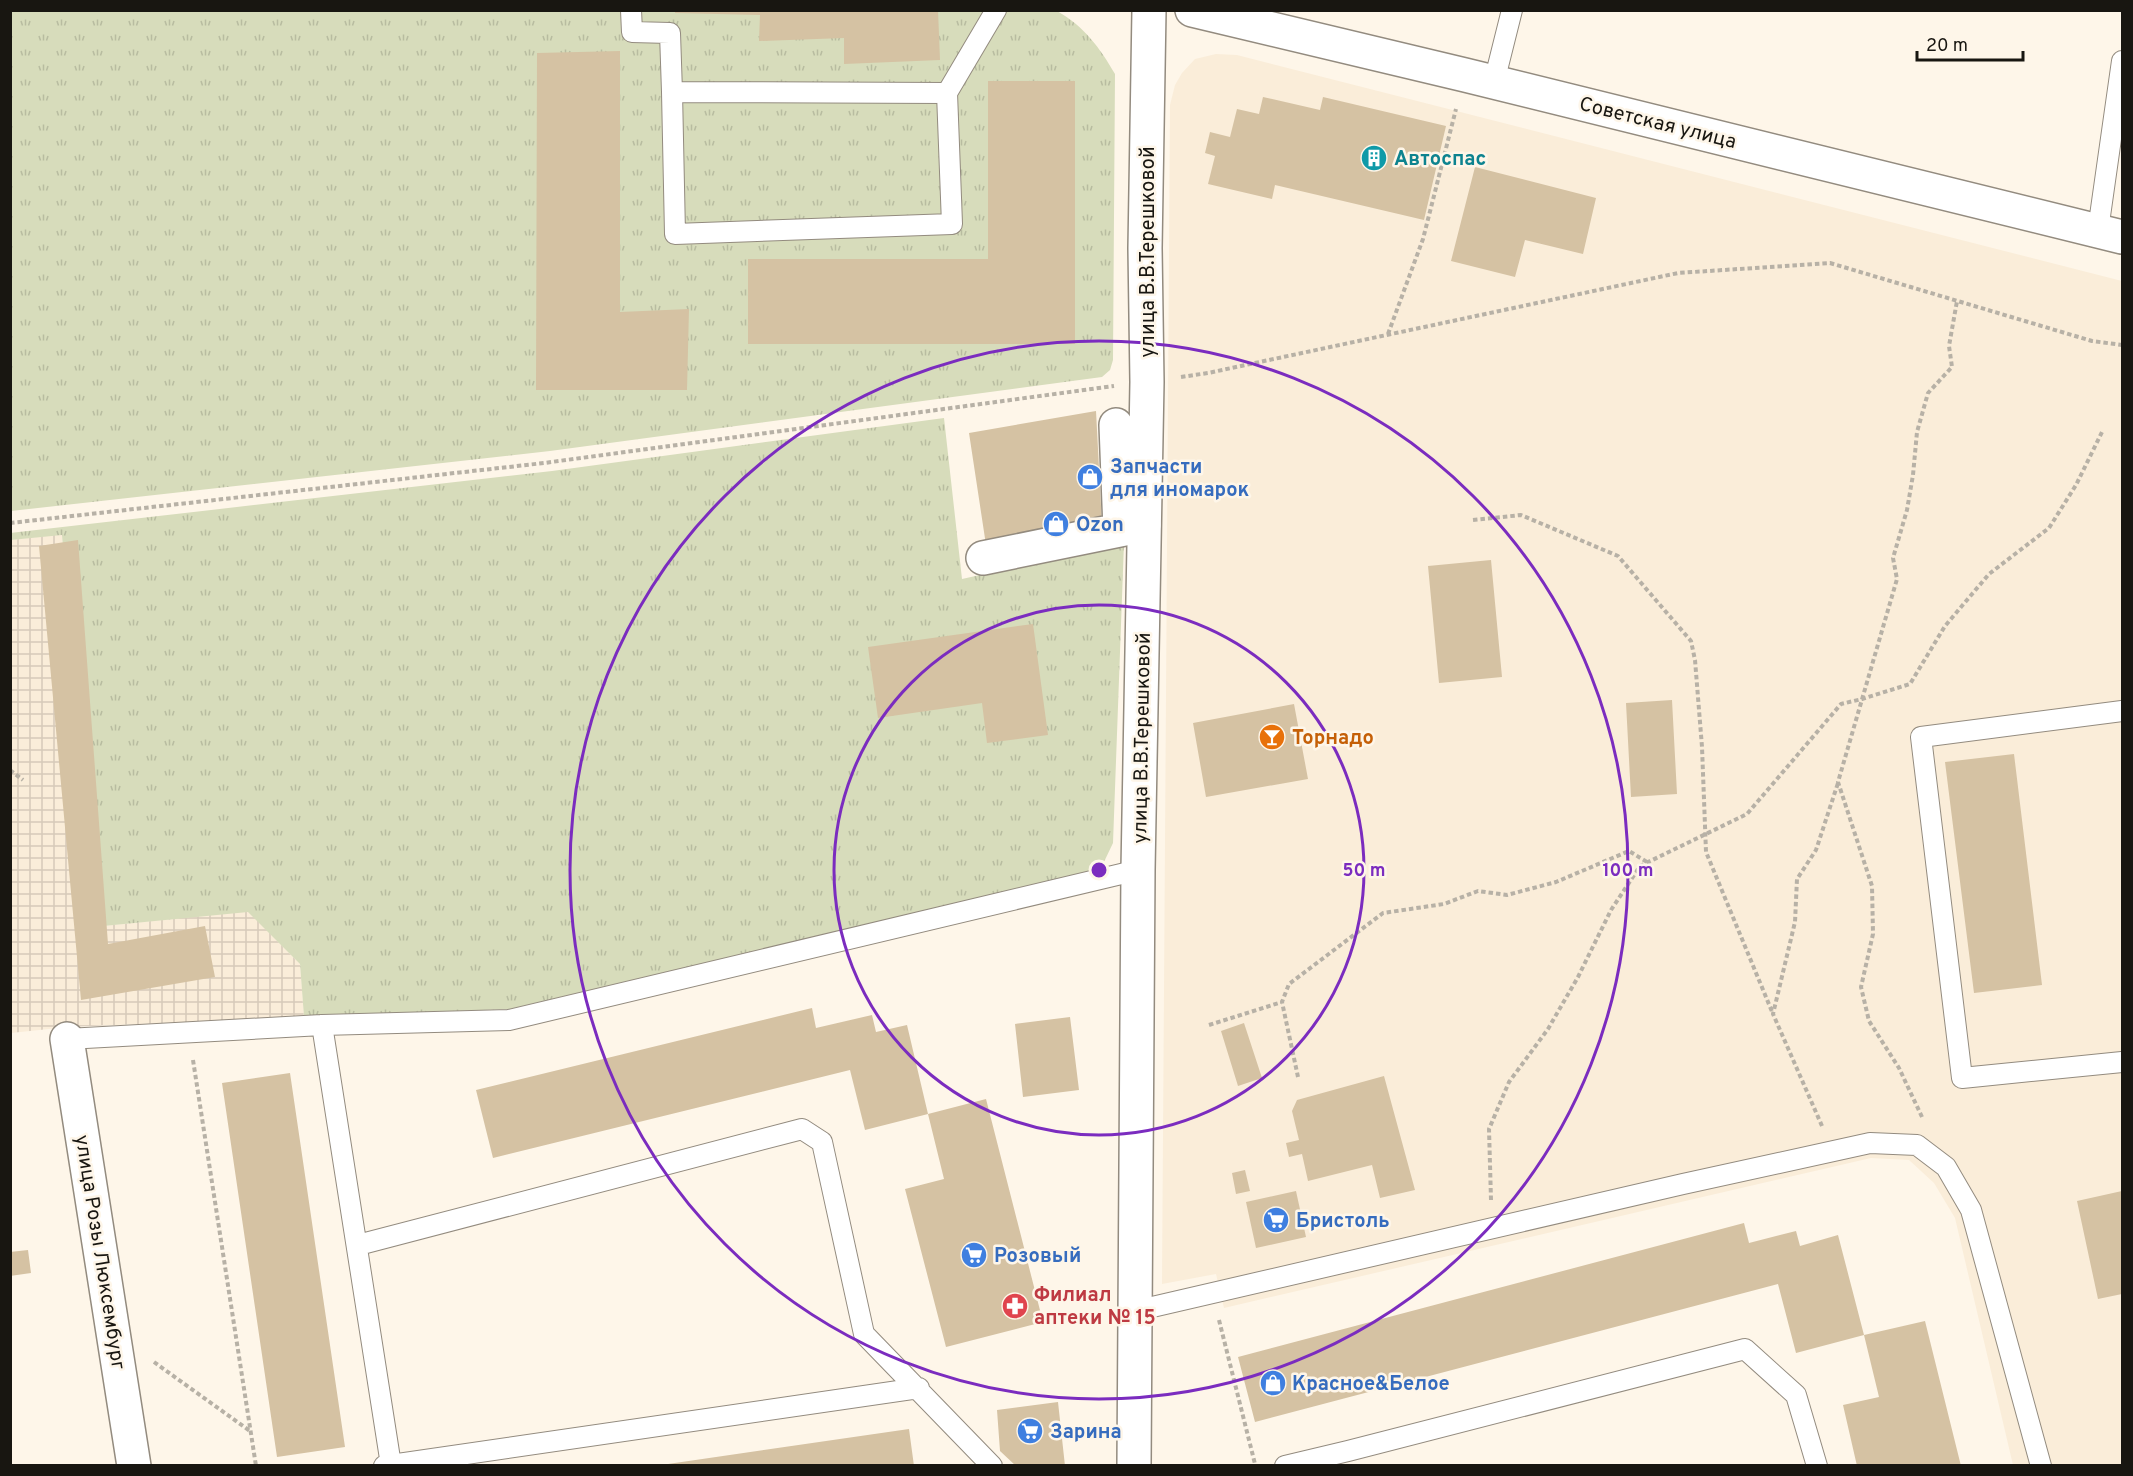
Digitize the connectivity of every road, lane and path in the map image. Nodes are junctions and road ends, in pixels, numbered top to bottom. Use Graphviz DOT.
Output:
graph roads {
  1 [pos="631,10"];
  2 [pos="996,10"];
  3 [pos="1149,10"];
  4 [pos="1192,10"];
  5 [pos="1512,10"];
  6 [pos="2122,61"];
  7 [pos="1480,78"];
  8 [pos="672,92"];
  9 [pos="947,93"];
  10 [pos="2110,234"];
  11 [pos="1388,334"];
  12 [pos="2122,345"];
  13 [pos="1147,382"];
  14 [pos="1116,425"];
  15 [pos="2103,430"];
  16 [pos="1473,520"];
  17 [pos="10,523"];
  18 [pos="1132,528"];
  19 [pos="982,558"];
  20 [pos="2122,711"];
  21 [pos="10,770"];
  22 [pos="22,780"];
  23 [pos="1838,782"];
  24 [pos="1705,833"];
  25 [pos="1647,862"];
  26 [pos="1138,870"];
  27 [pos="1282,1002"];
  28 [pos="1773,1014"];
  29 [pos="322,1025"];
  30 [pos="1209,1025"];
  31 [pos="188,1033"];
  32 [pos="67,1039"];
  33 [pos="2122,1062"];
  34 [pos="1298,1077"];
  35 [pos="1833,1151"];
  36 [pos="1493,1228"];
  37 [pos="358,1245"];
  38 [pos="1212,1293"];
  39 [pos="1135,1311"];
  40 [pos="113,1333"];
  41 [pos="919,1388"];
  42 [pos="251,1431"];
  43 [pos="1350,1458"];
  44 [pos="387,1465"];
  45 [pos="134,1466"];
  46 [pos="256,1466"];
  47 [pos="992,1466"];
  48 [pos="1134,1466"];
  49 [pos="1256,1466"];
  50 [pos="1285,1466"];
  51 [pos="1817,1466"];
  52 [pos="2041,1466"];
  1 -- 8 [label="lane"];
  2 -- 9 [label="lane"];
  3 -- 13 [label="street, улица В.В.Терешковой"];
  4 -- 7 [label="street, Советская улица"];
  5 -- 7 [label="lane"];
  6 -- 10 [label="lane"];
  7 -- 10 [label="street, Советская улица"];
  7 -- 11 [label="path"];
  8 -- 9 [label="lane"];
  8 -- 9 [label="lane"];
  11 -- 12 [label="path"];
  11 -- 13 [label="path"];
  13 -- 17 [label="path"];
  13 -- 18 [label="street, улица В.В.Терешковой"];
  14 -- 18 [label="street"];
  15 -- 24 [label="path"];
  16 -- 24 [label="path"];
  18 -- 19 [label="street"];
  18 -- 26 [label="street, улица В.В.Терешковой"];
  20 -- 33 [label="lane"];
  21 -- 22 [label="path"];
  23 -- 28 [label="path"];
  24 -- 25 [label="path"];
  24 -- 28 [label="path"];
  25 -- 27 [label="path"];
  25 -- 36 [label="path"];
  26 -- 29 [label="lane"];
  26 -- 39 [label="street, улица В.В.Терешковой"];
  27 -- 30 [label="path"];
  27 -- 34 [label="path"];
  28 -- 35 [label="path"];
  29 -- 31 [label="lane"];
  29 -- 37 [label="lane"];
  31 -- 32 [label="lane"];
  31 -- 42 [label="path"];
  32 -- 40 [label="street, улица Розы Люксембург"];
  35 -- 36 [label="lane"];
  35 -- 52 [label="lane"];
  36 -- 38 [label="lane"];
  37 -- 41 [label="lane"];
  37 -- 44 [label="lane"];
  38 -- 39 [label="lane"];
  38 -- 49 [label="path"];
  39 -- 48 [label="street, улица В.В.Терешковой"];
  40 -- 42 [label="path"];
  40 -- 45 [label="street, улица Розы Люксембург"];
  41 -- 44 [label="lane"];
  41 -- 47 [label="lane"];
  42 -- 46 [label="path"];
  43 -- 50 [label="lane"];
  43 -- 51 [label="lane"];
}
